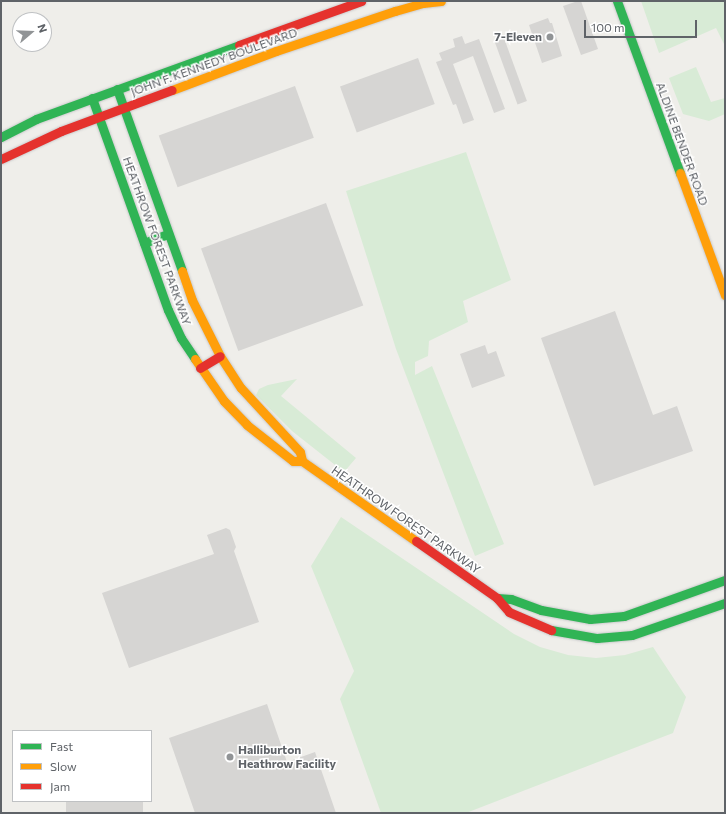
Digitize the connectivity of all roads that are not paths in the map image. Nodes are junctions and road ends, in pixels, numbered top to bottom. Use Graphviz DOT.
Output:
graph roads {
  1 [pos="361,1"];
  2 [pos="441,1"];
  3 [pos="617,1"];
  4 [pos="117,89"];
  5 [pos="92,98"];
  6 [pos="124,108"];
  7 [pos="99,117"];
  8 [pos="1,137"];
  9 [pos="1,159"];
  10 [pos="168,234"];
  11 [pos="144,243"];
  12 [pos="725,295"];
  13 [pos="220,356"];
  14 [pos="200,368"];
  15 [pos="302,461"];
  16 [pos="725,580"];
  17 [pos="497,598"];
  18 [pos="725,603"];
  1 -- 4 [label="street, JOHN F. KENNEDY BOULEVARD"];
  2 -- 6 [label="street, JOHN F. KENNEDY BOULEVARD"];
  3 -- 12 [label="street, ALDINE BENDER ROAD"];
  4 -- 5 [label="street, JOHN F. KENNEDY BOULEVARD"];
  4 -- 6 [label="street, HEATHROW FOREST PARKWAY"];
  5 -- 7 [label="street, HEATHROW FOREST PARKWAY"];
  5 -- 8 [label="street, JOHN F. KENNEDY BOULEVARD"];
  6 -- 7 [label="street, JOHN F. KENNEDY BOULEVARD"];
  6 -- 10 [label="street, HEATHROW FOREST PARKWAY"];
  7 -- 9 [label="street, JOHN F. KENNEDY BOULEVARD"];
  7 -- 11 [label="street, HEATHROW FOREST PARKWAY"];
  10 -- 11 [label="street"];
  10 -- 13 [label="street, HEATHROW FOREST PARKWAY"];
  11 -- 14 [label="street, HEATHROW FOREST PARKWAY"];
  13 -- 14 [label="street"];
  13 -- 15 [label="street, HEATHROW FOREST PARKWAY"];
  14 -- 15 [label="street, HEATHROW FOREST PARKWAY"];
  15 -- 17 [label="street, HEATHROW FOREST PARKWAY"];
  16 -- 17 [label="street, HEATHROW FOREST PARKWAY"];
  17 -- 18 [label="street, HEATHROW FOREST PARKWAY"];
}
